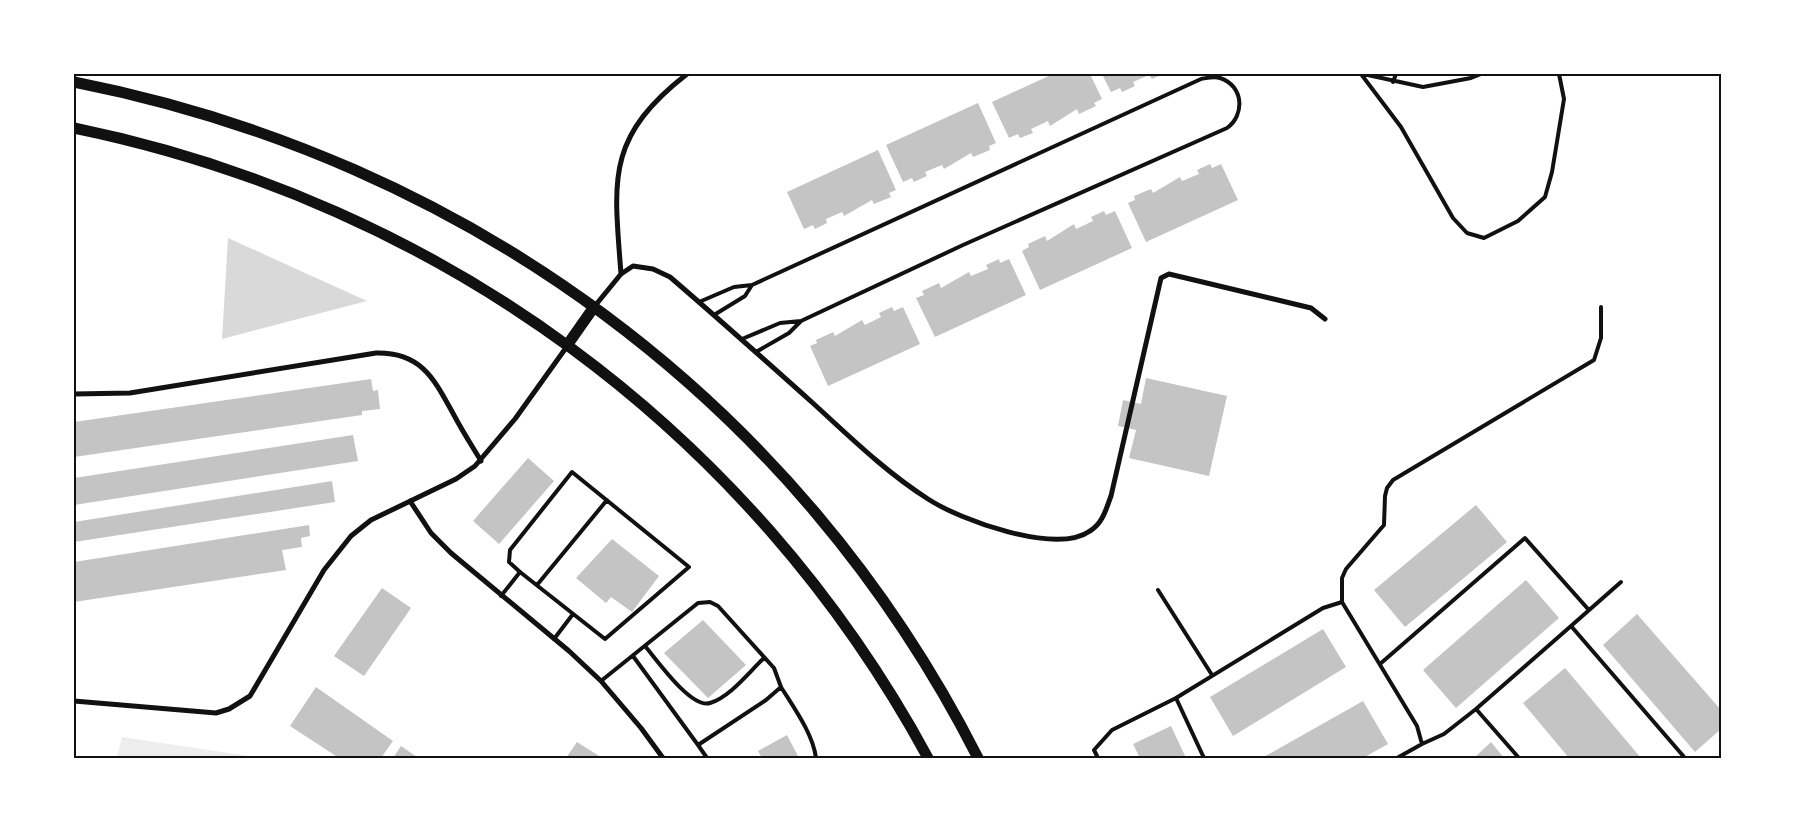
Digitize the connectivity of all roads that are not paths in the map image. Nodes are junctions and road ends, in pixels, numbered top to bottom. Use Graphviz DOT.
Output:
graph roads {
  1 [pos="686,74"];
  2 [pos="1362,74"];
  3 [pos="1396,74"];
  4 [pos="1481,74"];
  5 [pos="1559,74"];
  6 [pos="74,82"];
  7 [pos="1393,82"];
  8 [pos="74,128"];
  9 [pos="622,274"];
  10 [pos="752,285"];
  11 [pos="699,302"];
  12 [pos="594,307"];
  13 [pos="1601,307"];
  14 [pos="714,315"];
  15 [pos="1325,319"];
  16 [pos="801,321"];
  17 [pos="742,340"];
  18 [pos="568,344"];
  19 [pos="756,352"];
  20 [pos="74,394"];
  21 [pos="481,461"];
  22 [pos="607,500"];
  23 [pos="410,501"];
  24 [pos="520,572"];
  25 [pos="1621,582"];
  26 [pos="537,585"];
  27 [pos="1158,590"];
  28 [pos="501,596"];
  29 [pos="1342,602"];
  30 [pos="1588,609"];
  31 [pos="573,614"];
  32 [pos="1571,626"];
  33 [pos="554,639"];
  34 [pos="645,646"];
  35 [pos="633,656"];
  36 [pos="764,658"];
  37 [pos="1380,664"];
  38 [pos="1212,675"];
  39 [pos="600,681"];
  40 [pos="781,687"];
  41 [pos="1176,698"];
  42 [pos="74,701"];
  43 [pos="1476,709"];
  44 [pos="1422,744"];
  45 [pos="698,745"];
  46 [pos="662,758"];
  47 [pos="707,758"];
  48 [pos="816,758"];
  49 [pos="928,758"];
  50 [pos="978,758"];
  51 [pos="1098,758"];
  52 [pos="1204,758"];
  53 [pos="1397,758"];
  54 [pos="1519,758"];
  55 [pos="1685,758"];
  1 -- 9 [label="street"];
  2 -- 5 [label="lane"];
  2 -- 7 [label="lane"];
  3 -- 7 [label="lane"];
  4 -- 7 [label="lane"];
  6 -- 12 [label="highway"];
  8 -- 18 [label="highway"];
  9 -- 11 [label="street"];
  9 -- 12 [label="street"];
  10 -- 11 [label="lane"];
  10 -- 14 [label="lane"];
  10 -- 16 [label="lane"];
  11 -- 14 [label="street"];
  12 -- 18 [label="highway"];
  12 -- 50 [label="highway"];
  13 -- 29 [label="lane"];
  14 -- 17 [label="street"];
  15 -- 19 [label="street"];
  16 -- 17 [label="lane"];
  16 -- 19 [label="lane"];
  17 -- 19 [label="street"];
  18 -- 21 [label="street"];
  18 -- 49 [label="highway"];
  20 -- 21 [label="street"];
  21 -- 23 [label="street"];
  22 -- 24 [label="lane"];
  22 -- 26 [label="lane"];
  22 -- 31 [label="lane"];
  23 -- 28 [label="street"];
  23 -- 42 [label="street"];
  24 -- 26 [label="lane"];
  24 -- 28 [label="lane"];
  25 -- 30 [label="lane"];
  26 -- 31 [label="lane"];
  27 -- 38 [label="lane"];
  28 -- 33 [label="street"];
  29 -- 37 [label="lane"];
  29 -- 38 [label="lane"];
  30 -- 32 [label="lane"];
  30 -- 37 [label="lane"];
  31 -- 33 [label="lane"];
  32 -- 43 [label="lane"];
  32 -- 55 [label="lane"];
  33 -- 39 [label="street"];
  34 -- 35 [label="lane"];
  34 -- 36 [label="lane"];
  34 -- 36 [label="lane"];
  35 -- 39 [label="lane"];
  35 -- 45 [label="lane"];
  36 -- 40 [label="lane"];
  37 -- 44 [label="lane"];
  38 -- 41 [label="lane"];
  39 -- 46 [label="street"];
  40 -- 45 [label="lane"];
  40 -- 48 [label="lane"];
  41 -- 51 [label="lane"];
  41 -- 52 [label="lane"];
  43 -- 44 [label="lane"];
  43 -- 54 [label="lane"];
  44 -- 53 [label="lane"];
  45 -- 47 [label="lane"];
}
